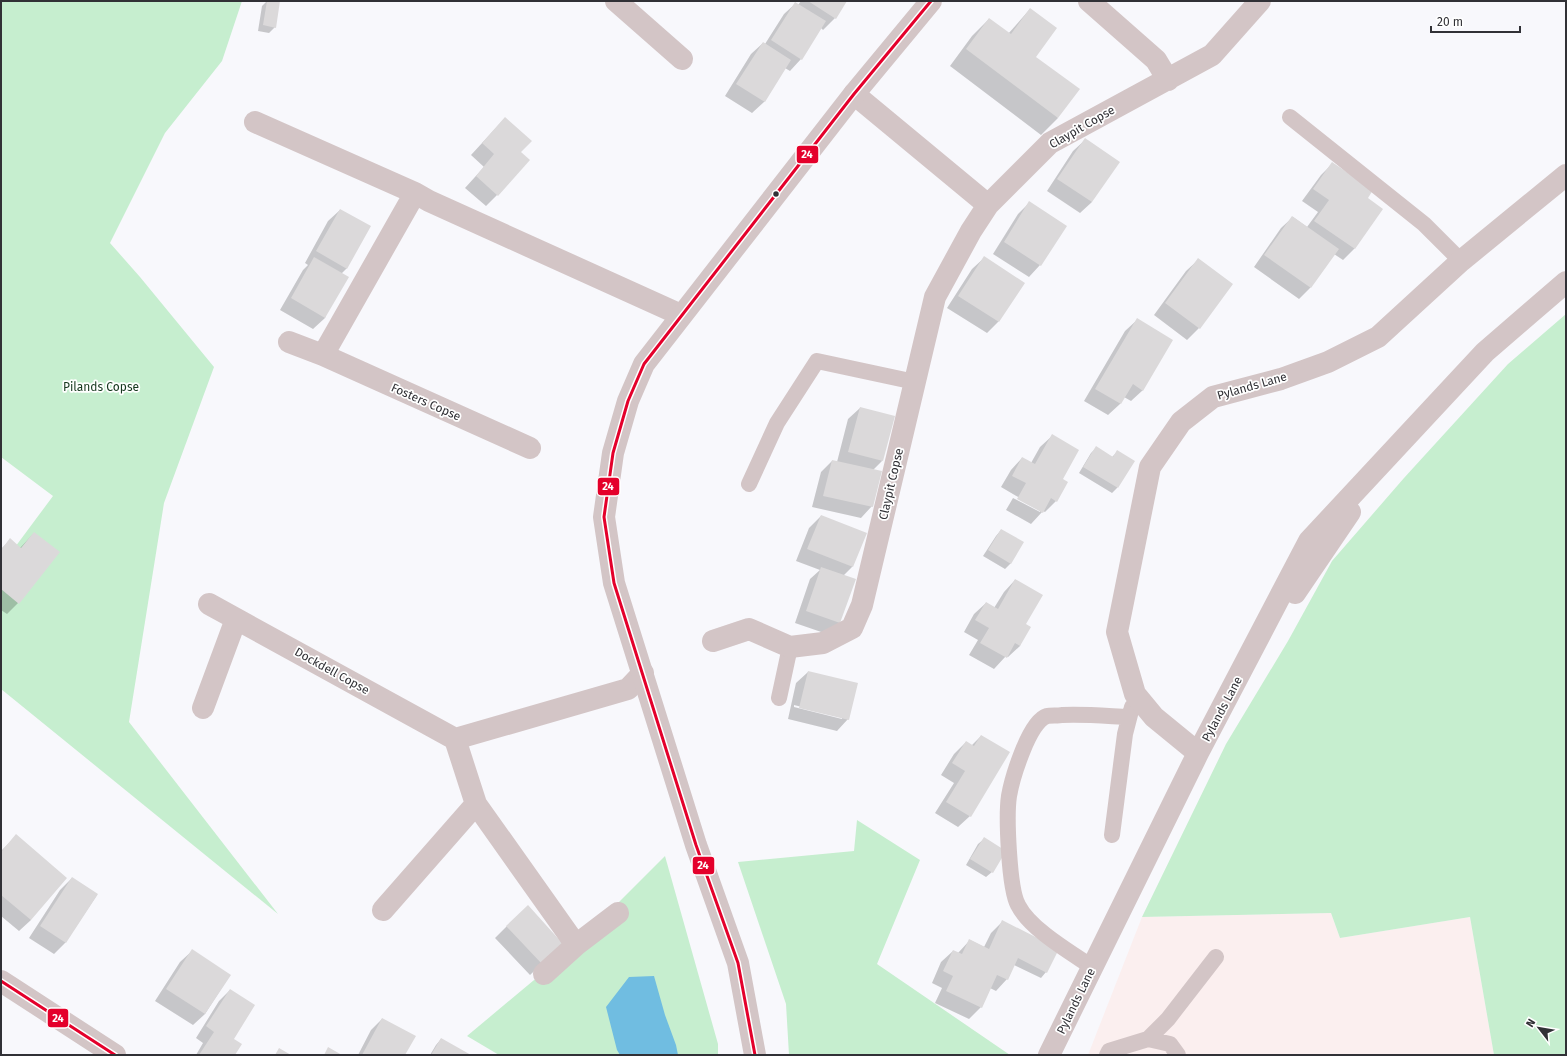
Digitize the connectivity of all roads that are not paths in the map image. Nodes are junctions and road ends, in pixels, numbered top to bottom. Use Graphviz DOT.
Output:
graph roads {
  1 [pos="616,1"];
  2 [pos="931,1"];
  3 [pos="1089,1"];
  4 [pos="1260,1"];
  5 [pos="682,59"];
  6 [pos="1168,80"];
  7 [pos="854,94"];
  8 [pos="1290,118"];
  9 [pos="255,122"];
  10 [pos="1566,175"];
  11 [pos="415,193"];
  12 [pos="988,205"];
  13 [pos="1461,261"];
  14 [pos="1566,282"];
  15 [pos="681,315"];
  16 [pos="289,342"];
  17 [pos="323,355"];
  18 [pos="915,382"];
  19 [pos="530,448"];
  20 [pos="749,484"];
  21 [pos="209,604"];
  22 [pos="236,618"];
  23 [pos="713,641"];
  24 [pos="790,647"];
  25 [pos="643,673"];
  26 [pos="1135,694"];
  27 [pos="779,698"];
  28 [pos="204,708"];
  29 [pos="1129,716"];
  30 [pos="455,739"];
  31 [pos="1198,753"];
  32 [pos="476,804"];
  33 [pos="1112,835"];
  34 [pos="383,910"];
  35 [pos="618,913"];
  36 [pos="576,945"];
  37 [pos="1216,957"];
  38 [pos="1092,967"];
  39 [pos="544,974"];
  40 [pos="1,981"];
  41 [pos="1148,1039"];
  42 [pos="115,1055"];
  43 [pos="755,1055"];
  44 [pos="1049,1055"];
  45 [pos="1107,1055"];
  46 [pos="1178,1055"];
  1 -- 5 [label="street"];
  2 -- 7 [label="street"];
  3 -- 6 [label="street"];
  4 -- 6 [label="street, Claypit Copse"];
  6 -- 12 [label="street, Claypit Copse"];
  7 -- 12 [label="street"];
  7 -- 15 [label="street"];
  8 -- 13 [label="lane"];
  9 -- 11 [label="street"];
  10 -- 13 [label="street, Pylands Lane"];
  11 -- 15 [label="street"];
  11 -- 17 [label="street"];
  12 -- 18 [label="street, Claypit Copse"];
  13 -- 26 [label="street, Pylands Lane"];
  14 -- 31 [label="street, Pylands Lane"];
  15 -- 25 [label="street"];
  16 -- 17 [label="street, Fosters Copse"];
  17 -- 19 [label="street, Fosters Copse"];
  18 -- 20 [label="lane"];
  18 -- 24 [label="street, Claypit Copse"];
  21 -- 22 [label="street, Dockdell Copse"];
  22 -- 28 [label="street"];
  22 -- 30 [label="street, Dockdell Copse"];
  23 -- 24 [label="street"];
  24 -- 27 [label="lane"];
  25 -- 30 [label="street"];
  25 -- 43 [label="street"];
  26 -- 29 [label="lane"];
  26 -- 31 [label="street, Pylands Lane"];
  29 -- 33 [label="lane"];
  29 -- 38 [label="lane"];
  30 -- 32 [label="street"];
  31 -- 38 [label="street, Pylands Lane"];
  32 -- 34 [label="street"];
  32 -- 36 [label="street"];
  35 -- 36 [label="street"];
  36 -- 39 [label="street"];
  37 -- 41 [label="lane"];
  38 -- 44 [label="street, Pylands Lane"];
  40 -- 42 [label="street"];
  41 -- 45 [label="lane"];
  41 -- 46 [label="lane"];
}
